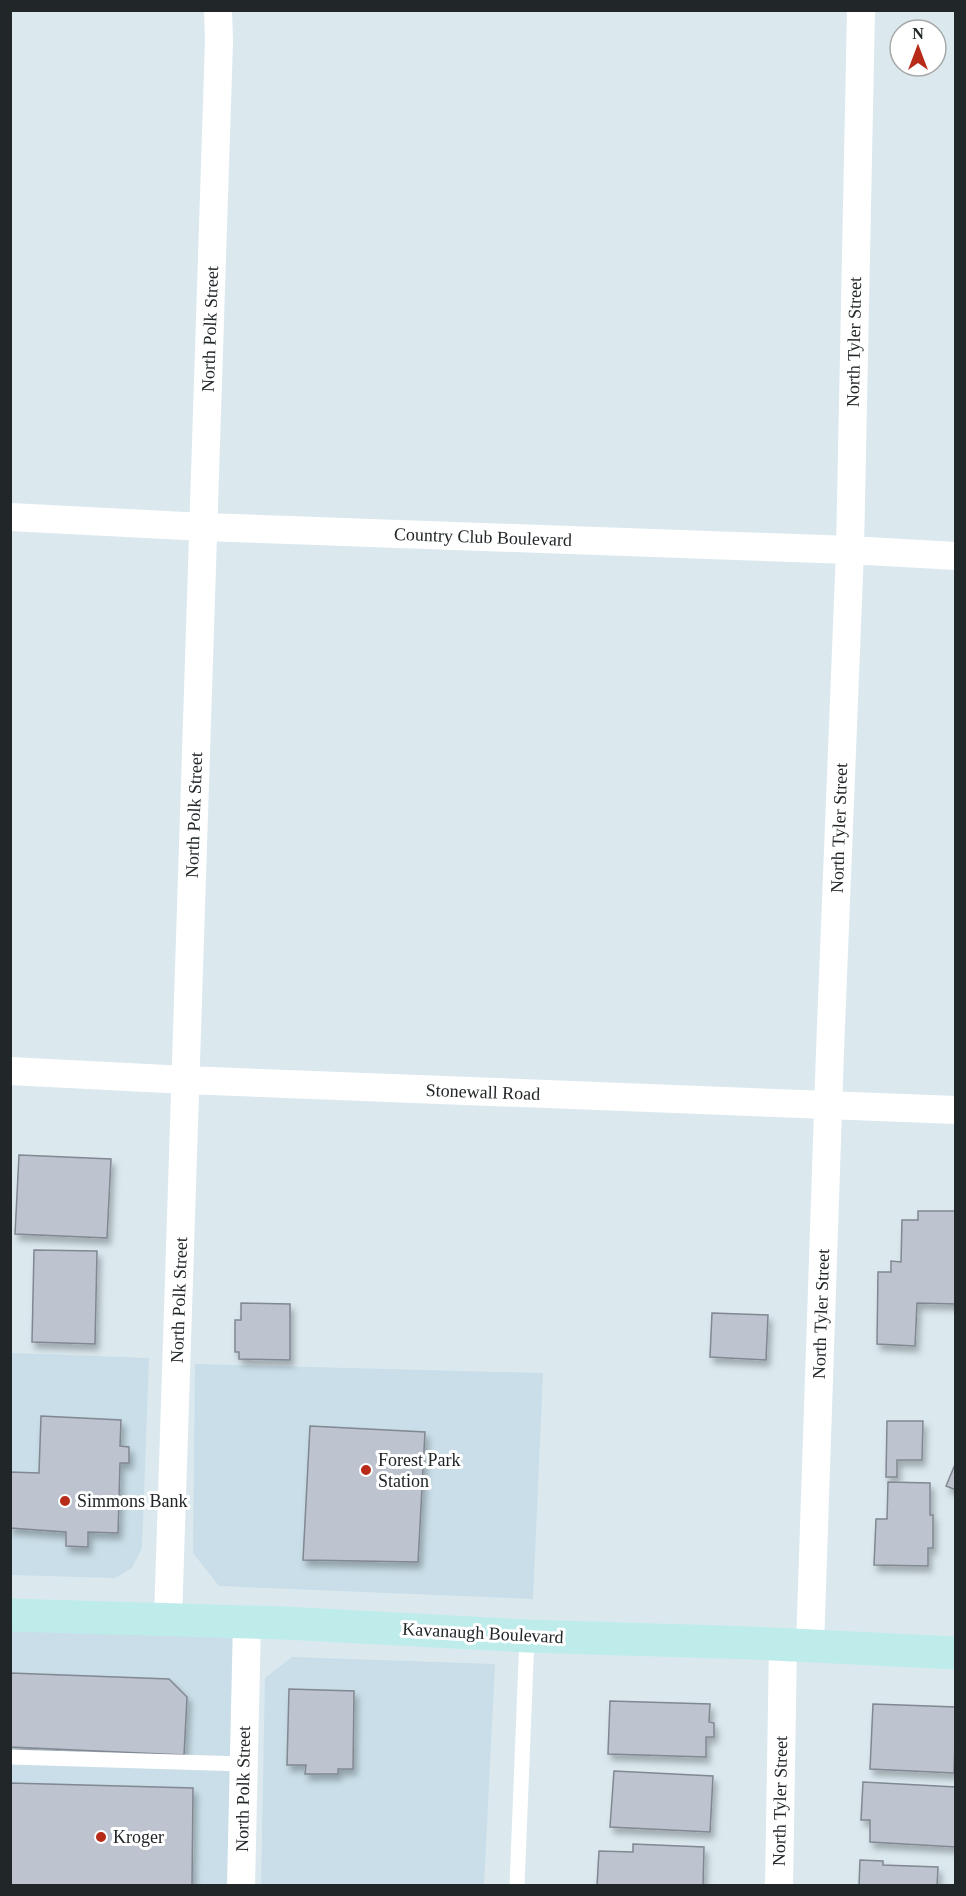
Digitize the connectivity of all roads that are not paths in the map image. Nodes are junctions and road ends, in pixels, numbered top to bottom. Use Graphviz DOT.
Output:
graph roads {
  1 [pos="218,10"];
  2 [pos="861,10"];
  3 [pos="10,517"];
  4 [pos="204,527"];
  5 [pos="850,550"];
  6 [pos="956,555"];
  7 [pos="10,1071"];
  8 [pos="186,1080"];
  9 [pos="828,1106"];
  10 [pos="956,1110"];
  11 [pos="10,1615"];
  12 [pos="168,1619"];
  13 [pos="247,1622"];
  14 [pos="527,1636"];
  15 [pos="796,1645"];
  16 [pos="956,1653"];
  17 [pos="10,1757"];
  18 [pos="244,1764"];
  19 [pos="241,1886"];
  20 [pos="517,1886"];
  21 [pos="779,1886"];
  1 -- 4 [label="street, North Polk Street"];
  2 -- 5 [label="street, North Tyler Street"];
  3 -- 4 [label="street, Country Club Boulevard"];
  4 -- 5 [label="street, Country Club Boulevard"];
  4 -- 8 [label="street, North Polk Street"];
  5 -- 6 [label="street, Country Club Boulevard"];
  5 -- 9 [label="street, North Tyler Street"];
  7 -- 8 [label="street, Stonewall Road"];
  8 -- 9 [label="street, Stonewall Road"];
  8 -- 12 [label="street, North Polk Street"];
  9 -- 10 [label="street, Stonewall Road"];
  9 -- 15 [label="street, North Tyler Street"];
  11 -- 12 [label="street, Kavanaugh Boulevard"];
  12 -- 13 [label="street, Kavanaugh Boulevard"];
  13 -- 14 [label="street, Kavanaugh Boulevard"];
  13 -- 18 [label="street, North Polk Street"];
  14 -- 15 [label="street, Kavanaugh Boulevard"];
  14 -- 20 [label="lane"];
  15 -- 16 [label="street, Kavanaugh Boulevard"];
  15 -- 21 [label="street, North Tyler Street"];
  17 -- 18 [label="lane"];
  18 -- 19 [label="street, North Polk Street"];
}
